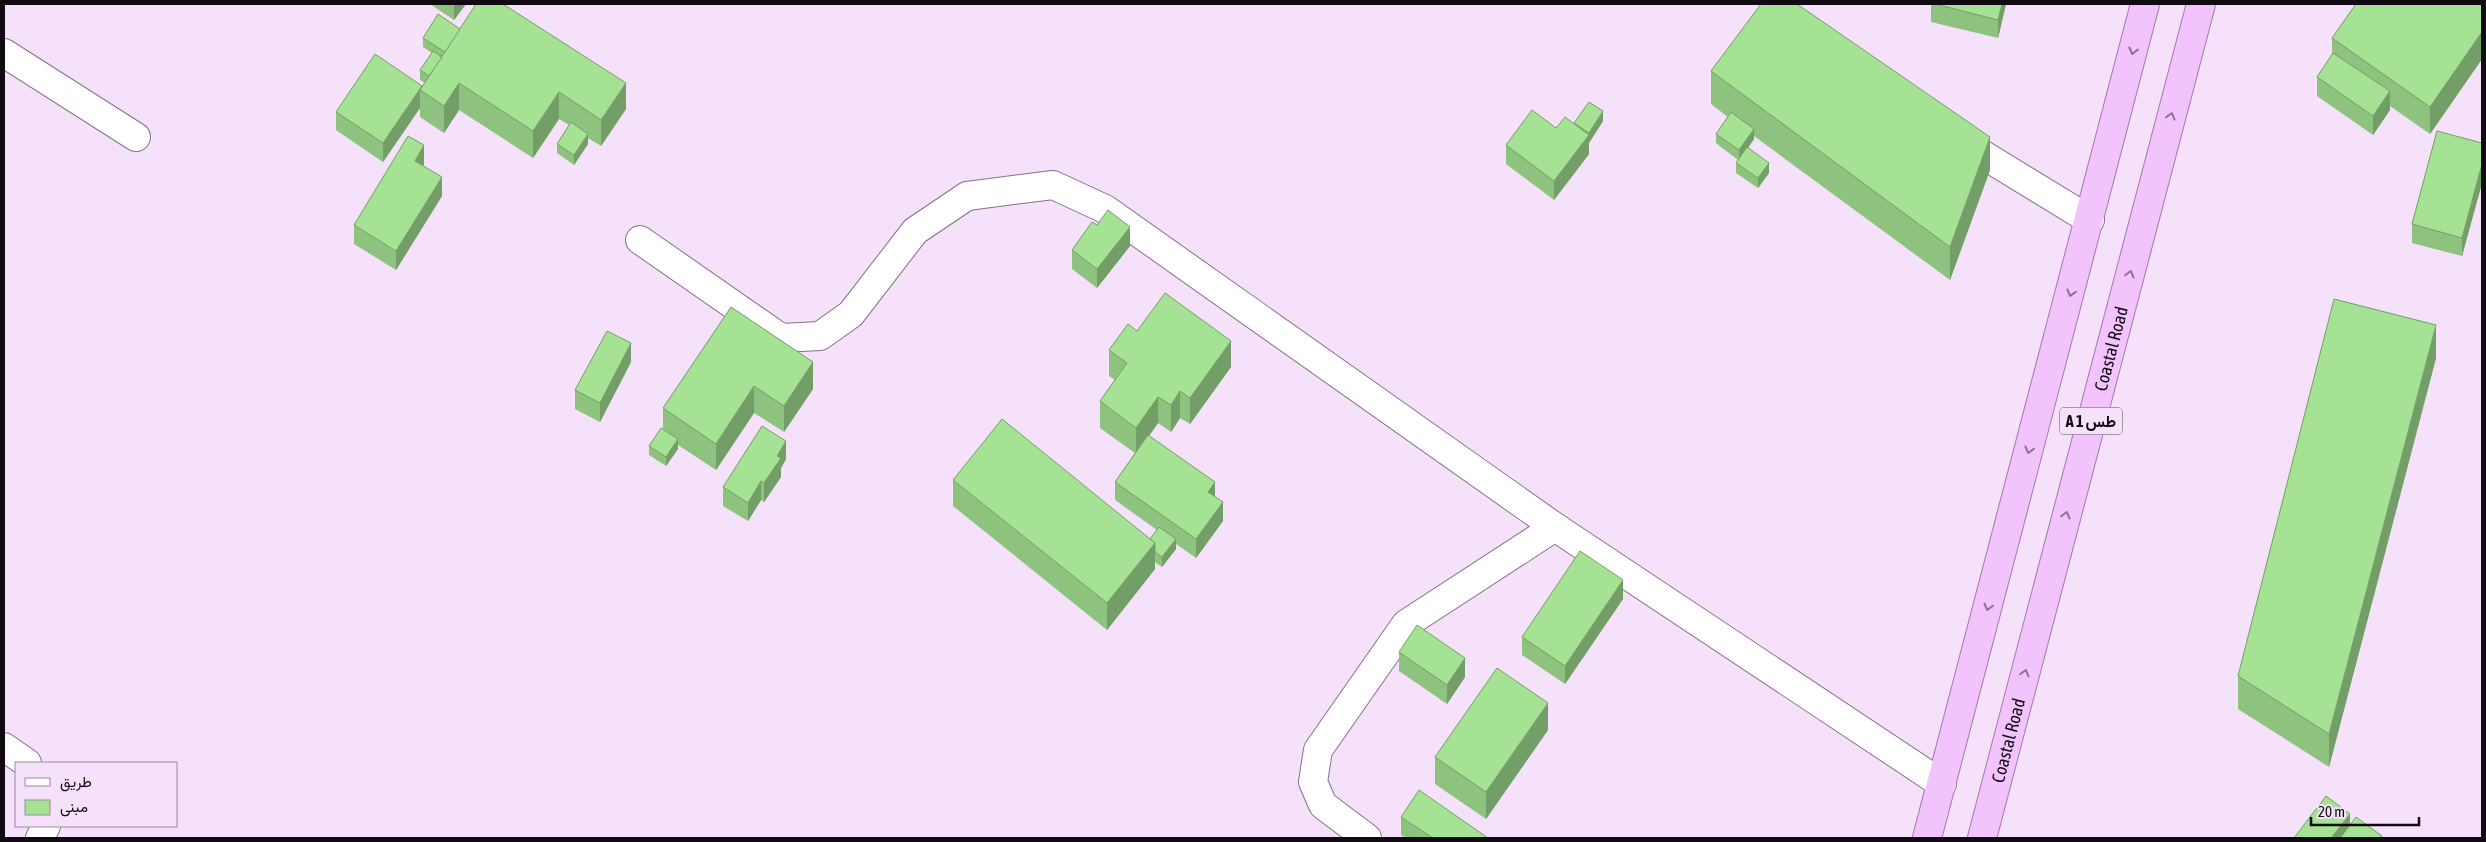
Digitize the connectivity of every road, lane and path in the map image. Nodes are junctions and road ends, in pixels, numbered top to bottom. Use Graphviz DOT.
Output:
graph roads {
  1 [pos="2145,4"];
  2 [pos="2201,4"];
  3 [pos="4,53"];
  4 [pos="1936,125"];
  5 [pos="136,137"];
  6 [pos="2090,220"];
  7 [pos="640,240"];
  8 [pos="1555,527"];
  9 [pos="4,747"];
  10 [pos="26,762"];
  11 [pos="1942,784"];
  12 [pos="1367,838"];
  13 [pos="1927,838"];
  14 [pos="1982,838"];
  1 -- 6 [label="highway, A 1 طس, one-way"];
  14 -- 2 [label="highway, Coastal Road / A 1 طس, one-way"];
  3 -- 5 [label="street"];
  4 -- 6 [label="street"];
  6 -- 11 [label="highway, A 1 طس, one-way"];
  7 -- 8 [label="street"];
  8 -- 11 [label="street"];
  8 -- 12 [label="street"];
  9 -- 10 [label="street"];
  11 -- 13 [label="highway, A 1 طس"];
}
